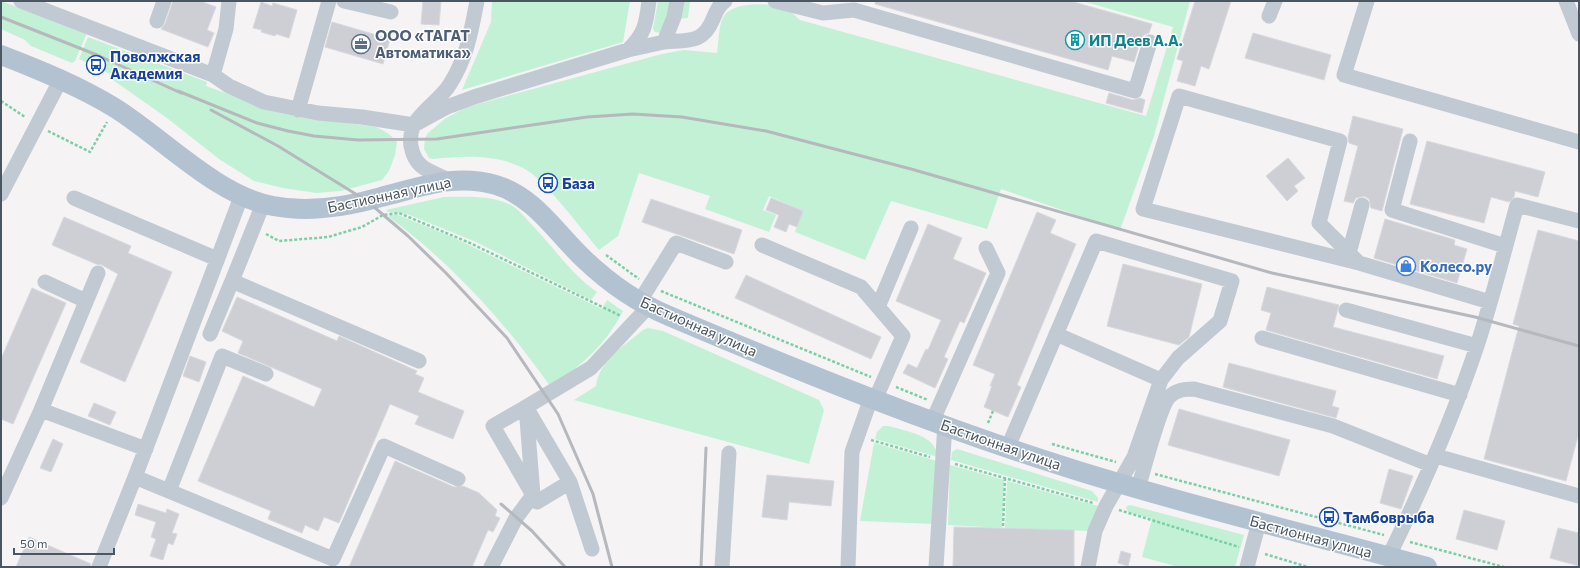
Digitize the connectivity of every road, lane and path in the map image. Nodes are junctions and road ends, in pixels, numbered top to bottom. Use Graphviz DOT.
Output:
graph roads {
  1 [pos="21,1"];
  2 [pos="164,1"];
  3 [pos="229,1"];
  4 [pos="329,1"];
  5 [pos="344,1"];
  6 [pos="477,1"];
  7 [pos="650,1"];
  8 [pos="677,1"];
  9 [pos="725,1"];
  10 [pos="775,1"];
  11 [pos="1275,1"];
  12 [pos="1367,1"];
  13 [pos="1566,1"];
  14 [pos="825,7"];
  15 [pos="391,12"];
  16 [pos="1269,16"];
  17 [pos="157,21"];
  18 [pos="1579,34"];
  19 [pos="664,42"];
  20 [pos="1150,42"];
  21 [pos="628,50"];
  22 [pos="1,55"];
  23 [pos="213,75"];
  24 [pos="61,79"];
  25 [pos="1,100"];
  26 [pos="115,108"];
  27 [pos="298,110"];
  28 [pos="414,125"];
  29 [pos="38,126"];
  30 [pos="1410,140"];
  31 [pos="1579,142"];
  32 [pos="449,180"];
  33 [pos="1,194"];
  34 [pos="241,197"];
  35 [pos="74,198"];
  36 [pos="263,204"];
  37 [pos="1362,205"];
  38 [pos="1579,221"];
  39 [pos="254,227"];
  40 [pos="911,228"];
  41 [pos="762,245"];
  42 [pos="1505,246"];
  43 [pos="986,248"];
  44 [pos="602,253"];
  45 [pos="1354,258"];
  46 [pos="217,259"];
  47 [pos="726,262"];
  48 [pos="98,273"];
  49 [pos="232,281"];
  50 [pos="45,282"];
  51 [pos="646,298"];
  52 [pos="86,301"];
  53 [pos="1490,302"];
  54 [pos="878,307"];
  55 [pos="1346,310"];
  56 [pos="634,322"];
  57 [pos="210,334"];
  58 [pos="1056,334"];
  59 [pos="1262,338"];
  60 [pos="1477,346"];
  61 [pos="419,361"];
  62 [pos="266,374"];
  63 [pos="1161,380"];
  64 [pos="876,393"];
  65 [pos="1460,395"];
  66 [pos="526,407"];
  67 [pos="41,410"];
  68 [pos="993,411"];
  69 [pos="939,416"];
  70 [pos="982,420"];
  71 [pos="988,423"];
  72 [pos="858,436"];
  73 [pos="1011,440"];
  74 [pos="1050,443"];
  75 [pos="146,449"];
  76 [pos="728,453"];
  77 [pos="1434,460"];
  78 [pos="943,461"];
  79 [pos="135,477"];
  80 [pos="1133,477"];
  81 [pos="1005,478"];
  82 [pos="458,479"];
  83 [pos="570,482"];
  84 [pos="169,491"];
  85 [pos="533,495"];
  86 [pos="1579,496"];
  87 [pos="1,498"];
  88 [pos="1106,506"];
  89 [pos="1259,522"];
  90 [pos="1003,526"];
  91 [pos="1393,548"];
  92 [pos="592,549"];
  93 [pos="1251,550"];
  94 [pos="495,564"];
  95 [pos="99,567"];
  96 [pos="722,567"];
  97 [pos="848,567"];
  98 [pos="936,567"];
  99 [pos="1088,567"];
  100 [pos="1247,567"];
  101 [pos="1308,567"];
  102 [pos="1427,567"];
  103 [pos="1504,567"];
  1 -- 23 [label="street"];
  2 -- 17 [label="street"];
  3 -- 23 [label="street"];
  4 -- 27 [label="street"];
  5 -- 15 [label="street"];
  6 -- 28 [label="street"];
  7 -- 21 [label="street"];
  8 -- 19 [label="street"];
  9 -- 19 [label="street"];
  10 -- 14 [label="street"];
  11 -- 16 [label="street"];
  12 -- 31 [label="street"];
  13 -- 18 [label="street"];
  14 -- 20 [label="street"];
  19 -- 21 [label="street"];
  21 -- 28 [label="street"];
  22 -- 24 [label="main road, Бастионная улица"];
  23 -- 27 [label="street"];
  24 -- 26 [label="main road, Бастионная улица"];
  24 -- 29 [label="street"];
  25 -- 29 [label="path"];
  26 -- 29 [label="path"];
  26 -- 34 [label="main road, Бастионная улица"];
  27 -- 28 [label="street"];
  28 -- 32 [label="street"];
  29 -- 33 [label="street"];
  30 -- 42 [label="street"];
  32 -- 36 [label="main road, Бастионная улица"];
  32 -- 51 [label="main road, Бастионная улица"];
  34 -- 36 [label="main road, Бастионная улица"];
  34 -- 46 [label="street"];
  35 -- 46 [label="street"];
  36 -- 39 [label="street"];
  37 -- 45 [label="street"];
  38 -- 42 [label="street"];
  39 -- 49 [label="street"];
  39 -- 56 [label="path"];
  40 -- 54 [label="street"];
  41 -- 54 [label="street"];
  42 -- 53 [label="street"];
  43 -- 69 [label="street"];
  44 -- 51 [label="path"];
  45 -- 45 [label="street"];
  45 -- 53 [label="street"];
  46 -- 75 [label="street"];
  47 -- 51 [label="street"];
  48 -- 52 [label="street"];
  49 -- 57 [label="street"];
  49 -- 61 [label="street"];
  50 -- 52 [label="street"];
  51 -- 56 [label="street"];
  51 -- 64 [label="path"];
  51 -- 64 [label="main road, Бастионная улица"];
  52 -- 67 [label="street"];
  53 -- 60 [label="street"];
  54 -- 64 [label="street"];
  55 -- 60 [label="street"];
  56 -- 66 [label="street"];
  58 -- 63 [label="street"];
  58 -- 63 [label="street"];
  58 -- 73 [label="street"];
  59 -- 65 [label="street"];
  60 -- 65 [label="street"];
  62 -- 84 [label="street"];
  63 -- 80 [label="street"];
  64 -- 69 [label="main road, Бастионная улица"];
  64 -- 69 [label="path"];
  64 -- 72 [label="street"];
  65 -- 77 [label="street"];
  66 -- 83 [label="street"];
  66 -- 85 [label="street"];
  66 -- 85 [label="street"];
  67 -- 75 [label="street"];
  67 -- 87 [label="street"];
  68 -- 71 [label="path"];
  69 -- 73 [label="main road, Бастионная улица"];
  69 -- 78 [label="street"];
  70 -- 71 [label="path"];
  71 -- 73 [label="path"];
  72 -- 78 [label="path"];
  72 -- 97 [label="street"];
  73 -- 80 [label="main road, Бастионная улица"];
  74 -- 80 [label="path"];
  75 -- 79 [label="street"];
  76 -- 96 [label="street"];
  77 -- 80 [label="street"];
  77 -- 86 [label="street"];
  77 -- 91 [label="street"];
  78 -- 81 [label="path"];
  78 -- 98 [label="street"];
  79 -- 84 [label="street"];
  79 -- 95 [label="street"];
  80 -- 88 [label="street"];
  80 -- 89 [label="main road, Бастионная улица"];
  80 -- 91 [label="path"];
  81 -- 88 [label="path"];
  81 -- 90 [label="path"];
  82 -- 84 [label="street"];
  83 -- 85 [label="street"];
  83 -- 92 [label="street"];
  85 -- 94 [label="street"];
  88 -- 93 [label="path"];
  88 -- 99 [label="street"];
  89 -- 91 [label="main road, Бастионная улица"];
  89 -- 93 [label="street"];
  91 -- 102 [label="main road, Бастионная улица"];
  91 -- 103 [label="path"];
  93 -- 100 [label="street"];
  93 -- 101 [label="path"];
}
